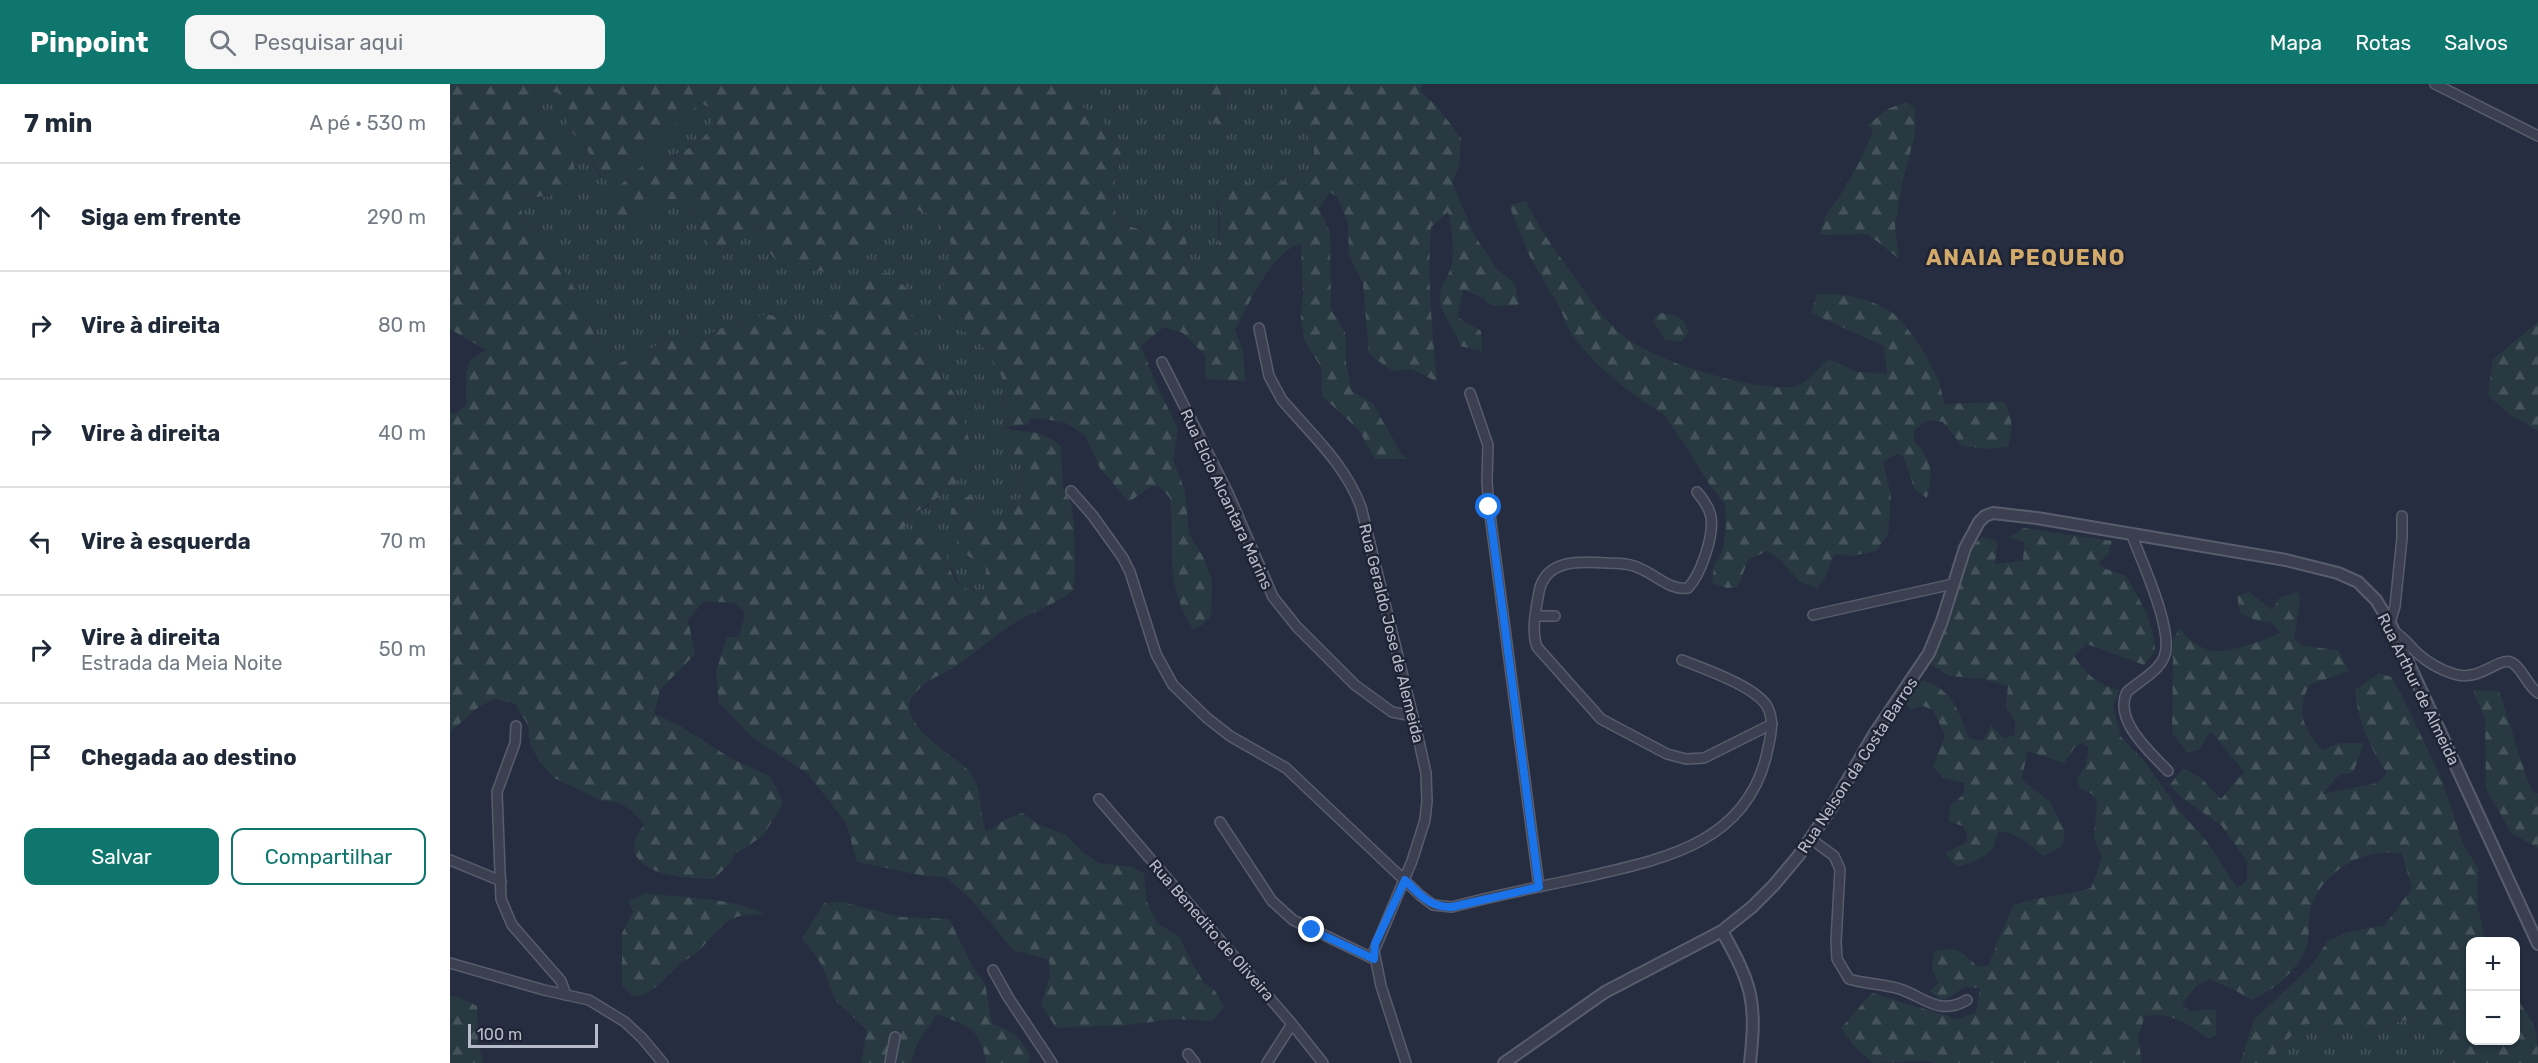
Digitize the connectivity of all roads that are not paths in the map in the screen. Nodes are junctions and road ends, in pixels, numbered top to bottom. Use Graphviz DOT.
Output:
graph roads {
  1 [pos="2435,84"];
  2 [pos="2538,136"];
  3 [pos="1260,328"];
  4 [pos="1162,362"];
  5 [pos="1470,393"];
  6 [pos="1071,491"];
  7 [pos="1697,492"];
  8 [pos="1993,513"];
  9 [pos="2402,516"];
  10 [pos="2131,533"];
  11 [pos="1953,584"];
  12 [pos="1813,615"];
  13 [pos="1537,616"];
  14 [pos="1555,616"];
  15 [pos="2392,627"];
  16 [pos="1682,660"];
  17 [pos="2538,693"];
  18 [pos="1413,716"];
  19 [pos="1772,724"];
  20 [pos="516,726"];
  21 [pos="2168,771"];
  22 [pos="1099,799"];
  23 [pos="1220,822"];
  24 [pos="1811,839"];
  25 [pos="450,860"];
  26 [pos="1405,880"];
  27 [pos="501,881"];
  28 [pos="1539,887"];
  29 [pos="1722,931"];
  30 [pos="2538,944"];
  31 [pos="1374,959"];
  32 [pos="450,963"];
  33 [pos="993,970"];
  34 [pos="566,995"];
  35 [pos="1967,1000"];
  36 [pos="1292,1024"];
  37 [pos="895,1037"];
  38 [pos="1188,1054"];
  39 [pos="663,1063"];
  40 [pos="890,1063"];
  41 [pos="1052,1063"];
  42 [pos="1195,1063"];
  43 [pos="1267,1063"];
  44 [pos="1323,1063"];
  45 [pos="1406,1063"];
  46 [pos="1504,1063"];
  47 [pos="1750,1063"];
  1 -- 2 [label="street"];
  3 -- 18 [label="street, Rua Geraldo Jose de Alemeida"];
  4 -- 18 [label="street, Rua Elcio Alcantara Marins"];
  5 -- 28 [label="street"];
  6 -- 26 [label="street"];
  7 -- 13 [label="street"];
  8 -- 10 [label="street, Rua Arthur de Almeida"];
  8 -- 11 [label="street, Rua Nelson da Costa Barros"];
  9 -- 15 [label="street"];
  10 -- 15 [label="street, Rua Arthur de Almeida"];
  10 -- 21 [label="street"];
  11 -- 12 [label="street"];
  11 -- 24 [label="street, Rua Nelson da Costa Barros"];
  13 -- 14 [label="street"];
  13 -- 19 [label="street"];
  15 -- 17 [label="street"];
  15 -- 30 [label="street, Rua Arthur de Almeida"];
  16 -- 19 [label="street"];
  18 -- 26 [label="street, Rua Geraldo Jose de Alemeida"];
  19 -- 28 [label="street"];
  20 -- 27 [label="street"];
  22 -- 36 [label="street, Rua Benedito de Oliveira"];
  23 -- 31 [label="street"];
  24 -- 29 [label="street, Rua Nelson da Costa Barros"];
  24 -- 35 [label="street"];
  25 -- 27 [label="street"];
  26 -- 28 [label="street"];
  26 -- 31 [label="street, Rua Geraldo Jose de Alemeida"];
  27 -- 34 [label="street"];
  29 -- 46 [label="street, Rua Nelson da Costa Barros"];
  29 -- 47 [label="street"];
  31 -- 45 [label="street"];
  32 -- 34 [label="street"];
  33 -- 41 [label="street"];
  34 -- 39 [label="street"];
  36 -- 43 [label="street"];
  36 -- 44 [label="street, Rua Benedito de Oliveira"];
  37 -- 40 [label="street"];
  38 -- 42 [label="street"];
}
